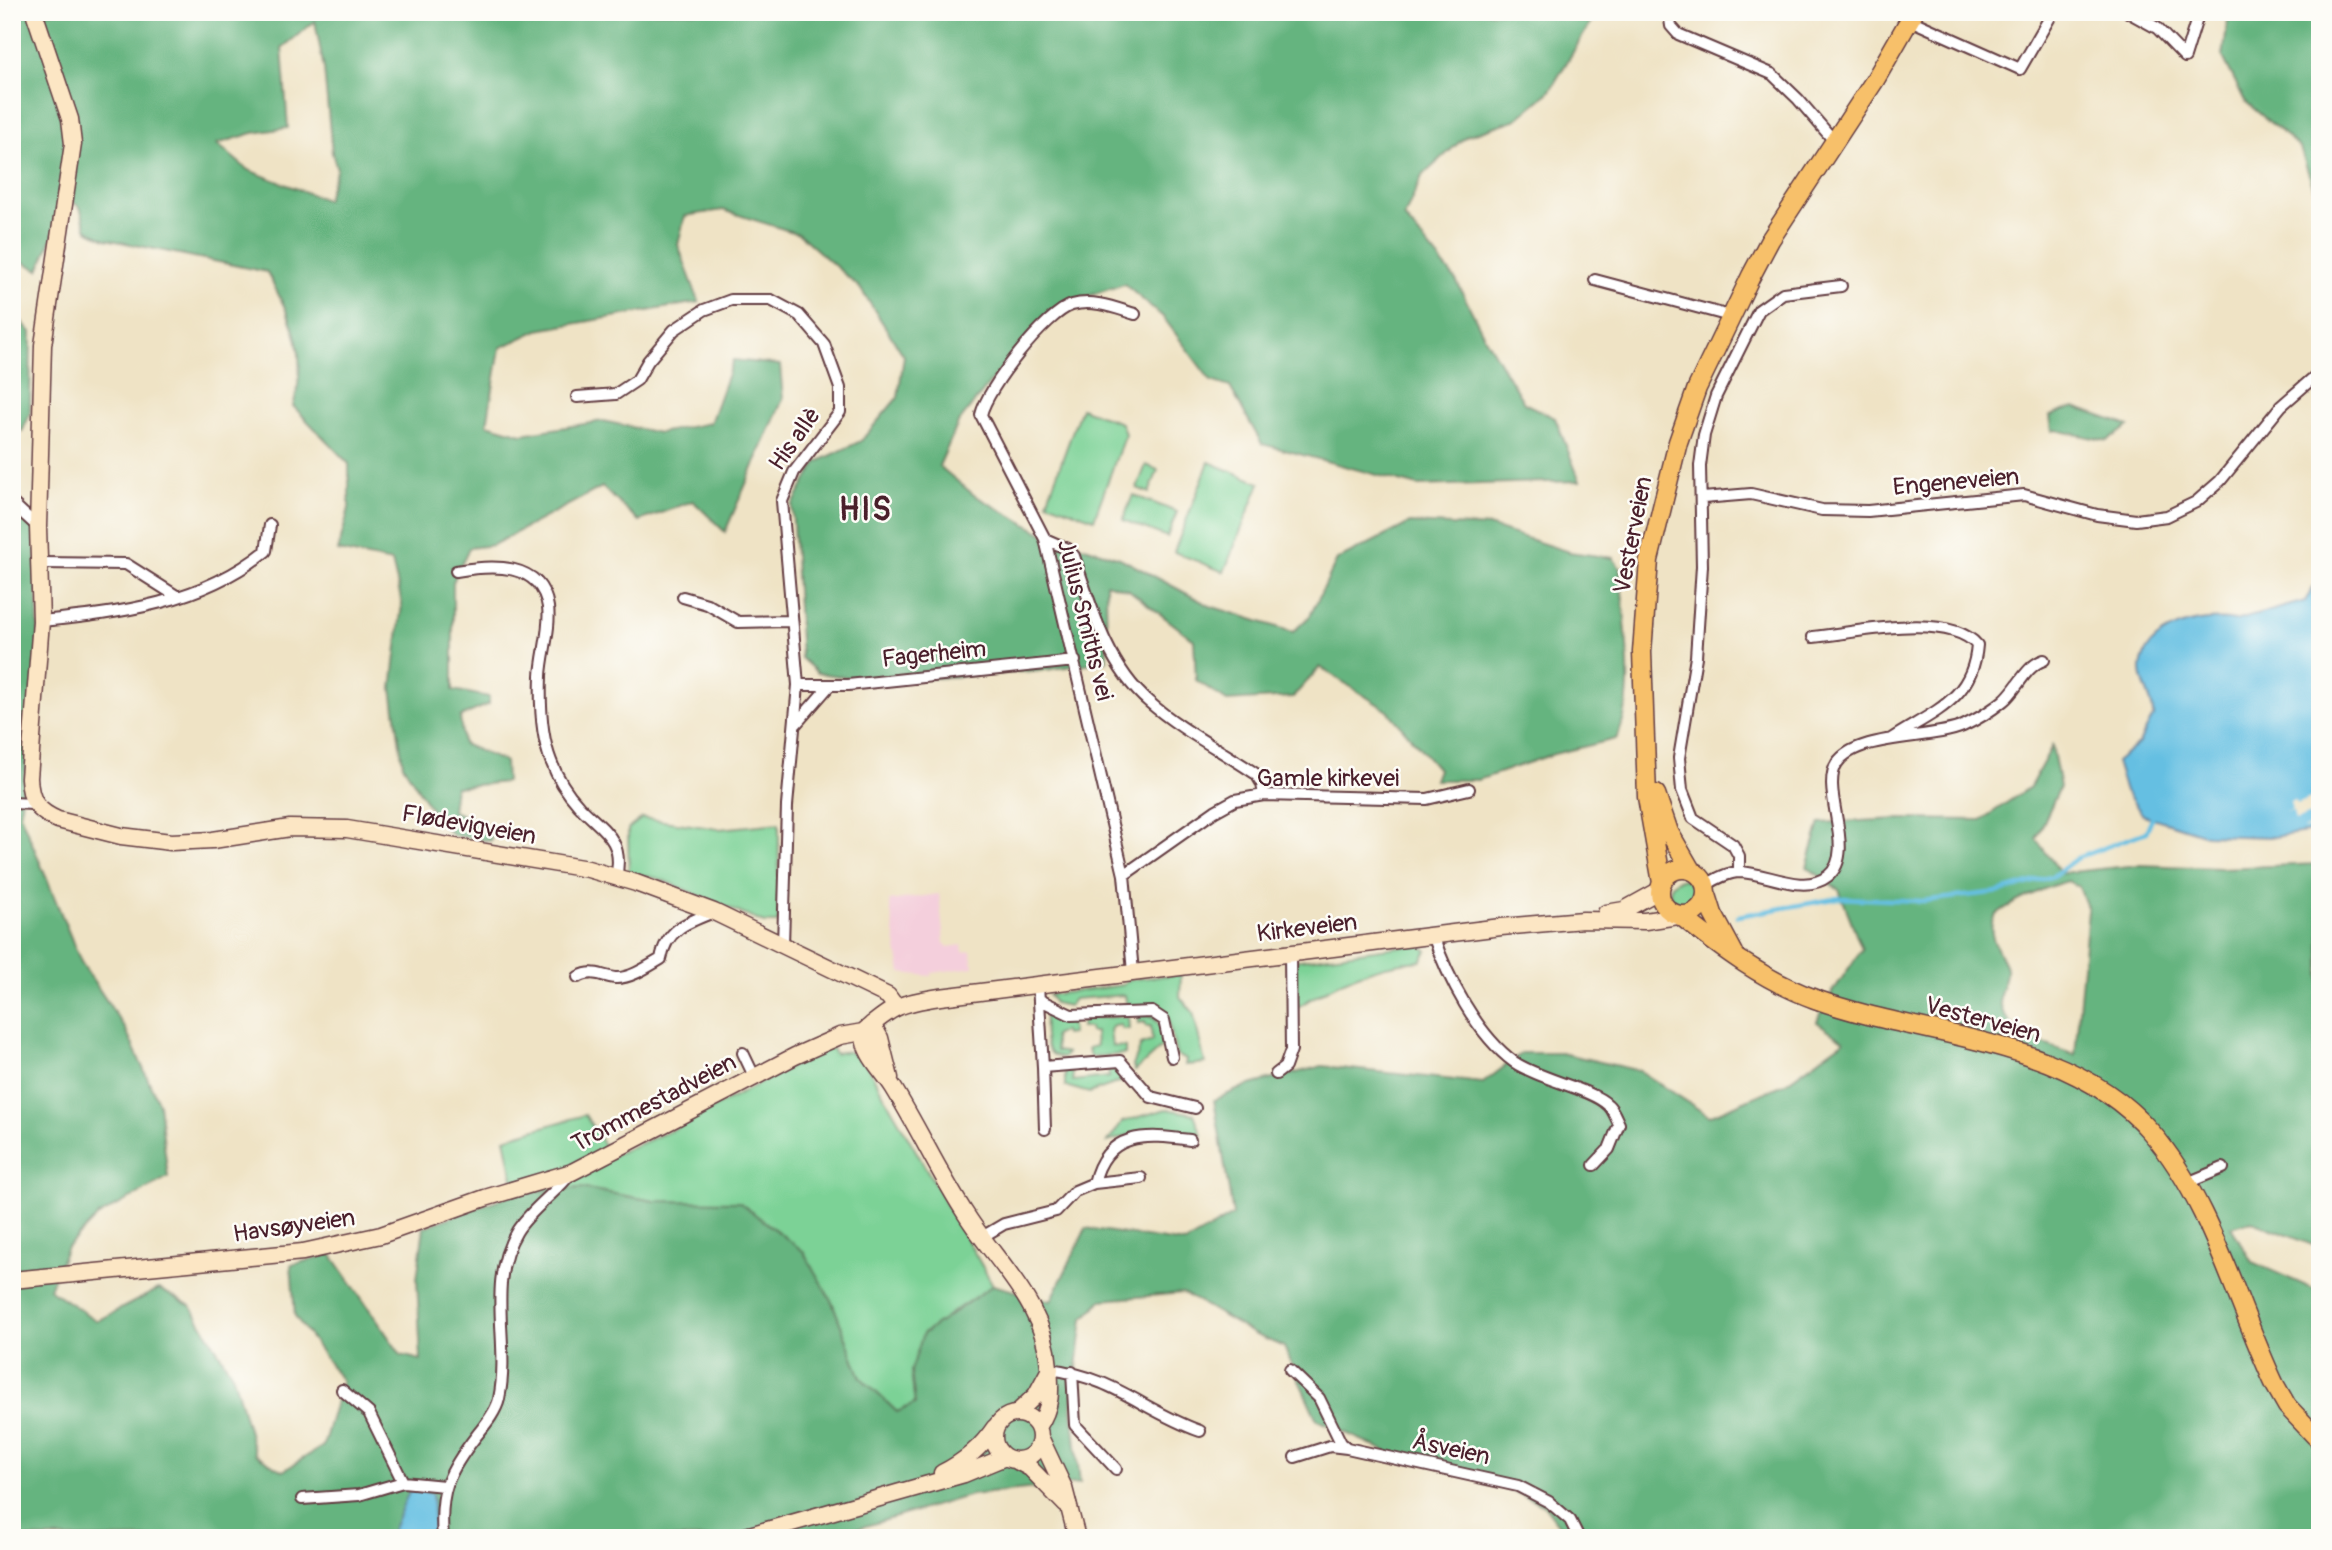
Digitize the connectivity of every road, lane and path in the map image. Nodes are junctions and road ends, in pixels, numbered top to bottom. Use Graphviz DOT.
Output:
graph roads {
  1 [pos="34,12"];
  2 [pos="1669,12"];
  3 [pos="2053,12"];
  4 [pos="2129,12"];
  5 [pos="2199,12"];
  6 [pos="1912,16"];
  7 [pos="1835,142"];
  8 [pos="1595,280"];
  9 [pos="1841,286"];
  10 [pos="1135,314"];
  11 [pos="1730,316"];
  12 [pos="2320,372"];
  13 [pos="578,397"];
  14 [pos="1703,498"];
  15 [pos="12,503"];
  16 [pos="271,525"];
  17 [pos="38,527"];
  18 [pos="1045,539"];
  19 [pos="41,563"];
  20 [pos="456,571"];
  21 [pos="178,597"];
  22 [pos="683,597"];
  23 [pos="41,621"];
  24 [pos="791,621"];
  25 [pos="1813,637"];
  26 [pos="2044,660"];
  27 [pos="1075,661"];
  28 [pos="798,685"];
  29 [pos="830,685"];
  30 [pos="796,724"];
  31 [pos="1886,742"];
  32 [pos="1648,775"];
  33 [pos="1469,789"];
  34 [pos="1264,795"];
  35 [pos="12,803"];
  36 [pos="33,804"];
  37 [pos="1691,870"];
  38 [pos="1739,872"];
  39 [pos="1124,875"];
  40 [pos="616,877"];
  41 [pos="1661,886"];
  42 [pos="1706,890"];
  43 [pos="714,912"];
  44 [pos="1679,916"];
  45 [pos="1583,920"];
  46 [pos="1433,935"];
  47 [pos="783,945"];
  48 [pos="1290,953"];
  49 [pos="1734,953"];
  50 [pos="1133,972"];
  51 [pos="578,977"];
  52 [pos="1039,993"];
  53 [pos="896,1007"];
  54 [pos="867,1028"];
  55 [pos="743,1053"];
  56 [pos="1172,1057"];
  57 [pos="1043,1067"];
  58 [pos="1276,1074"];
  59 [pos="754,1076"];
  60 [pos="1195,1108"];
  61 [pos="1045,1129"];
  62 [pos="1190,1140"];
  63 [pos="1594,1165"];
  64 [pos="2223,1168"];
  65 [pos="572,1172"];
  66 [pos="1141,1178"];
  67 [pos="1094,1183"];
  68 [pos="2187,1183"];
  69 [pos="982,1237"];
  70 [pos="12,1280"];
  71 [pos="1050,1369"];
  72 [pos="1290,1370"];
  73 [pos="1072,1372"];
  74 [pos="342,1390"];
  75 [pos="1017,1413"];
  76 [pos="995,1427"];
  77 [pos="1039,1432"];
  78 [pos="1200,1432"];
  79 [pos="2320,1441"];
  80 [pos="1348,1448"];
  81 [pos="1295,1457"];
  82 [pos="1010,1459"];
  83 [pos="1116,1469"];
  84 [pos="403,1482"];
  85 [pos="444,1486"];
  86 [pos="911,1489"];
  87 [pos="302,1499"];
  88 [pos="1068,1507"];
  89 [pos="443,1538"];
  90 [pos="739,1538"];
  91 [pos="1077,1538"];
  92 [pos="1579,1538"];
  1 -- 17 [label="main road"];
  2 -- 7 [label="street"];
  3 -- 6 [label="street, Vesterveien"];
  4 -- 5 [label="street"];
  6 -- 7 [label="main road, Vesterveien"];
  7 -- 11 [label="main road, Vesterveien"];
  8 -- 11 [label="street"];
  9 -- 14 [label="street"];
  10 -- 18 [label="street, Julius Smiths vei"];
  11 -- 32 [label="main road, Vesterveien"];
  12 -- 14 [label="street, Engeneveien"];
  13 -- 24 [label="street, His allè"];
  14 -- 38 [label="street"];
  15 -- 17 [label="street"];
  16 -- 21 [label="street"];
  17 -- 19 [label="main road"];
  18 -- 27 [label="street, Julius Smiths vei"];
  18 -- 34 [label="street"];
  19 -- 21 [label="street"];
  19 -- 23 [label="main road"];
  20 -- 40 [label="street"];
  21 -- 23 [label="street"];
  22 -- 24 [label="street"];
  23 -- 36 [label="main road"];
  24 -- 28 [label="street, His allè"];
  25 -- 31 [label="street"];
  26 -- 31 [label="street"];
  27 -- 29 [label="street, Fagerheim"];
  27 -- 39 [label="street, Julius Smiths vei"];
  28 -- 29 [label="street, Fagerheim"];
  28 -- 30 [label="street, His allè"];
  29 -- 30 [label="street"];
  30 -- 47 [label="street, His allè"];
  31 -- 38 [label="street"];
  32 -- 37 [label="main road, Vesterveien"];
  32 -- 41 [label="main road, Vesterveien"];
  33 -- 34 [label="street, Gamle kirkevei"];
  34 -- 39 [label="street, Gamle kirkevei"];
  35 -- 36 [label="street, Flødevigveien"];
  36 -- 40 [label="main road, Flødevigveien"];
  37 -- 41 [label="main road"];
  37 -- 42 [label="main road"];
  38 -- 42 [label="street"];
  39 -- 50 [label="street, Julius Smiths vei"];
  40 -- 43 [label="main road, Flødevigveien"];
  41 -- 44 [label="main road"];
  41 -- 45 [label="main road, Kirkeveien"];
  42 -- 44 [label="main road"];
  42 -- 49 [label="main road, Vesterveien"];
  43 -- 47 [label="main road, Flødevigveien"];
  43 -- 51 [label="street"];
  44 -- 45 [label="main road, Kirkeveien"];
  44 -- 49 [label="main road, Vesterveien"];
  45 -- 46 [label="main road, Kirkeveien"];
  46 -- 48 [label="main road, Kirkeveien"];
  46 -- 63 [label="street"];
  47 -- 53 [label="main road, Flødevigveien"];
  48 -- 50 [label="main road, Kirkeveien"];
  48 -- 58 [label="street"];
  49 -- 68 [label="main road, Vesterveien"];
  50 -- 52 [label="main road, Kirkeveien"];
  52 -- 53 [label="main road, Kirkeveien"];
  52 -- 56 [label="street"];
  52 -- 57 [label="street"];
  53 -- 54 [label="main road, Kirkeveien"];
  54 -- 59 [label="main road, Trommestadveien"];
  54 -- 69 [label="main road"];
  55 -- 59 [label="street"];
  57 -- 60 [label="street"];
  57 -- 61 [label="street"];
  59 -- 65 [label="main road, Trommestadveien"];
  62 -- 67 [label="street"];
  64 -- 68 [label="street"];
  65 -- 70 [label="main road, Havsøyveien"];
  65 -- 85 [label="street, Trommestadveien"];
  66 -- 67 [label="street"];
  67 -- 69 [label="street"];
  68 -- 79 [label="main road, Vesterveien"];
  69 -- 71 [label="main road"];
  71 -- 73 [label="street"];
  71 -- 75 [label="main road"];
  71 -- 77 [label="main road"];
  72 -- 80 [label="street"];
  73 -- 78 [label="street"];
  73 -- 83 [label="street"];
  74 -- 84 [label="street"];
  75 -- 76 [label="main road"];
  75 -- 77 [label="main road"];
  76 -- 82 [label="main road"];
  76 -- 86 [label="main road"];
  77 -- 82 [label="main road"];
  77 -- 88 [label="main road"];
  80 -- 81 [label="street, Åsveien"];
  80 -- 92 [label="street, Åsveien"];
  82 -- 86 [label="main road"];
  82 -- 88 [label="main road"];
  84 -- 85 [label="street"];
  84 -- 87 [label="street"];
  85 -- 89 [label="street"];
  86 -- 90 [label="main road"];
  88 -- 91 [label="main road"];
}
